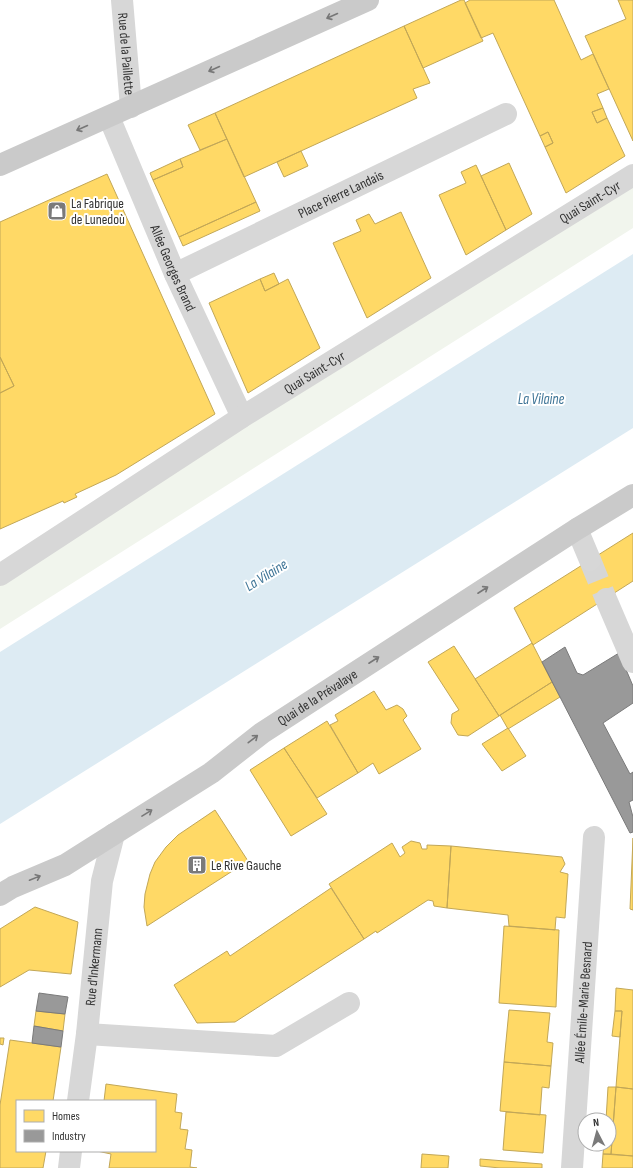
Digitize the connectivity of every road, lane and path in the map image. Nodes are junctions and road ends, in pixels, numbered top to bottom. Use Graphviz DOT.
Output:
graph roads {
  1 [pos="122,0"];
  2 [pos="368,0"];
  3 [pos="131,107"];
  4 [pos="506,114"];
  5 [pos="109,117"];
  6 [pos="0,165"];
  7 [pos="633,175"];
  8 [pos="175,274"];
  9 [pos="242,417"];
  10 [pos="633,495"];
  11 [pos="577,529"];
  12 [pos="590,560"];
  13 [pos="0,575"];
  14 [pos="606,599"];
  15 [pos="633,662"];
  16 [pos="114,834"];
  17 [pos="594,837"];
  18 [pos="0,895"];
  19 [pos="349,1003"];
  20 [pos="87,1034"];
  21 [pos="78,1100"];
  22 [pos="71,1152"];
  23 [pos="69,1168"];
  24 [pos="572,1168"];
  1 -- 3 [label="street, Rue de la Paillette"];
  2 -- 3 [label="main road, one-way"];
  3 -- 5 [label="main road"];
  4 -- 8 [label="street, Place Pierre Landais"];
  5 -- 6 [label="main road, one-way"];
  5 -- 8 [label="street, Allée Georges Brand"];
  7 -- 9 [label="street, Quai Saint-Cyr"];
  8 -- 9 [label="street, Allée Georges Brand"];
  9 -- 13 [label="street, Quai Saint-Cyr"];
  10 -- 11 [label="main road, Quai de la Prévalaye"];
  11 -- 12 [label="street"];
  16 -- 11 [label="main road, Quai de la Prévalaye, one-way"];
  14 -- 15 [label="street"];
  18 -- 16 [label="main road, Quai de la Prévalaye, one-way"];
  16 -- 20 [label="street, Rue d'Inkermann"];
  17 -- 24 [label="street, Allée Émile-Marie Besnard"];
  19 -- 20 [label="street"];
  20 -- 21 [label="street, Rue d'Inkermann"];
  22 -- 23 [label="street"];
}
